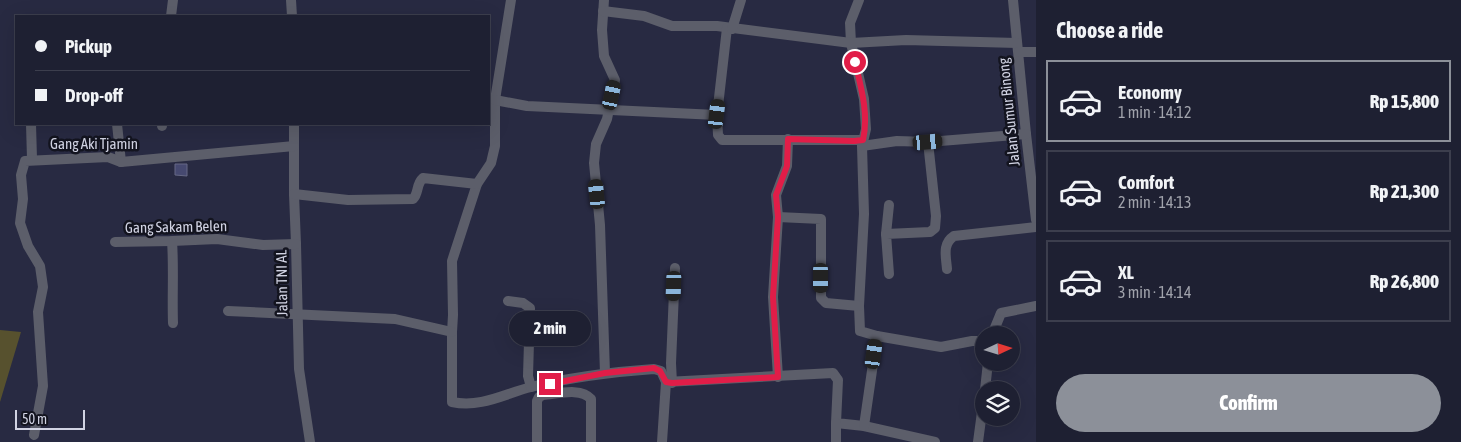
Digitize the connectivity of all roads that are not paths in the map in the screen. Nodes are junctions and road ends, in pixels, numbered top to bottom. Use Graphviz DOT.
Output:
graph roads {
  1 [pos="173,0"];
  2 [pos="291,0"];
  3 [pos="511,0"];
  4 [pos="604,0"];
  5 [pos="741,0"];
  6 [pos="860,0"];
  7 [pos="1013,0"];
  8 [pos="603,11"];
  9 [pos="171,15"];
  10 [pos="292,15"];
  11 [pos="730,28"];
  12 [pos="851,43"];
  13 [pos="1018,48"];
  14 [pos="1036,52"];
  15 [pos="495,100"];
  16 [pos="608,110"];
  17 [pos="717,114"];
  18 [pos="31,125"];
  19 [pos="117,125"];
  20 [pos="294,125"];
  21 [pos="1026,134"];
  22 [pos="788,139"];
  23 [pos="928,142"];
  24 [pos="863,143"];
  25 [pos="294,146"];
  26 [pos="32,159"];
  27 [pos="121,162"];
  28 [pos="477,184"];
  29 [pos="294,194"];
  30 [pos="889,204"];
  31 [pos="778,217"];
  32 [pos="1036,220"];
  33 [pos="1036,227"];
  34 [pos="886,234"];
  35 [pos="172,241"];
  36 [pos="114,242"];
  37 [pos="296,244"];
  38 [pos="675,268"];
  39 [pos="947,269"];
  40 [pos="889,274"];
  41 [pos="508,301"];
  42 [pos="859,306"];
  43 [pos="1036,306"];
  44 [pos="228,311"];
  45 [pos="297,314"];
  46 [pos="173,322"];
  47 [pos="995,326"];
  48 [pos="452,332"];
  49 [pos="877,336"];
  50 [pos="975,341"];
  51 [pos="605,373"];
  52 [pos="778,377"];
  53 [pos="669,382"];
  54 [pos="531,388"];
  55 [pos="836,423"];
  56 [pos="864,426"];
  57 [pos="980,426"];
  58 [pos="34,434"];
  59 [pos="310,442"];
  60 [pos="537,442"];
  61 [pos="591,442"];
  62 [pos="662,442"];
  63 [pos="836,442"];
  64 [pos="935,442"];
  65 [pos="978,442"];
  1 -- 9 [label="street"];
  2 -- 10 [label="street"];
  3 -- 15 [label="street"];
  4 -- 8 [label="street"];
  5 -- 11 [label="street"];
  6 -- 12 [label="street"];
  7 -- 13 [label="street, Jalan Sumur Binong"];
  8 -- 11 [label="street"];
  8 -- 16 [label="street"];
  11 -- 12 [label="street"];
  11 -- 17 [label="street"];
  12 -- 13 [label="street"];
  12 -- 24 [label="street"];
  13 -- 14 [label="street"];
  13 -- 21 [label="street, Jalan Sumur Binong"];
  15 -- 16 [label="street"];
  15 -- 28 [label="street"];
  16 -- 17 [label="street"];
  16 -- 51 [label="street"];
  17 -- 22 [label="street"];
  18 -- 26 [label="street"];
  19 -- 27 [label="street"];
  20 -- 25 [label="street, Jalan TNI AL"];
  21 -- 23 [label="street"];
  21 -- 32 [label="street, Jalan Sumur Binong"];
  22 -- 24 [label="street"];
  22 -- 31 [label="street"];
  23 -- 24 [label="street"];
  23 -- 34 [label="street"];
  24 -- 42 [label="street"];
  25 -- 27 [label="street, Gang Aki Tjamin"];
  25 -- 29 [label="street, Jalan TNI AL"];
  26 -- 27 [label="street, Gang Aki Tjamin"];
  26 -- 58 [label="street, Gang Aki Tjamin"];
  28 -- 29 [label="street"];
  28 -- 48 [label="street"];
  29 -- 37 [label="street, Jalan TNI AL"];
  30 -- 34 [label="street"];
  31 -- 42 [label="street"];
  31 -- 52 [label="street"];
  33 -- 39 [label="street"];
  34 -- 40 [label="street"];
  35 -- 36 [label="street, Gang Sakam Belen"];
  35 -- 37 [label="street, Gang Sakam Belen"];
  35 -- 46 [label="street"];
  37 -- 45 [label="street, Jalan TNI AL"];
  38 -- 53 [label="street"];
  41 -- 54 [label="street"];
  42 -- 49 [label="street"];
  43 -- 47 [label="street"];
  44 -- 45 [label="street"];
  45 -- 48 [label="street"];
  45 -- 59 [label="street, Jalan TNI AL"];
  48 -- 54 [label="street"];
  49 -- 50 [label="street"];
  49 -- 56 [label="street"];
  51 -- 53 [label="street"];
  51 -- 54 [label="street"];
  52 -- 53 [label="street"];
  52 -- 55 [label="street"];
  53 -- 62 [label="street"];
  55 -- 56 [label="street"];
  55 -- 63 [label="street"];
  56 -- 64 [label="street"];
  57 -- 65 [label="street"];
  60 -- 61 [label="street"];
}
